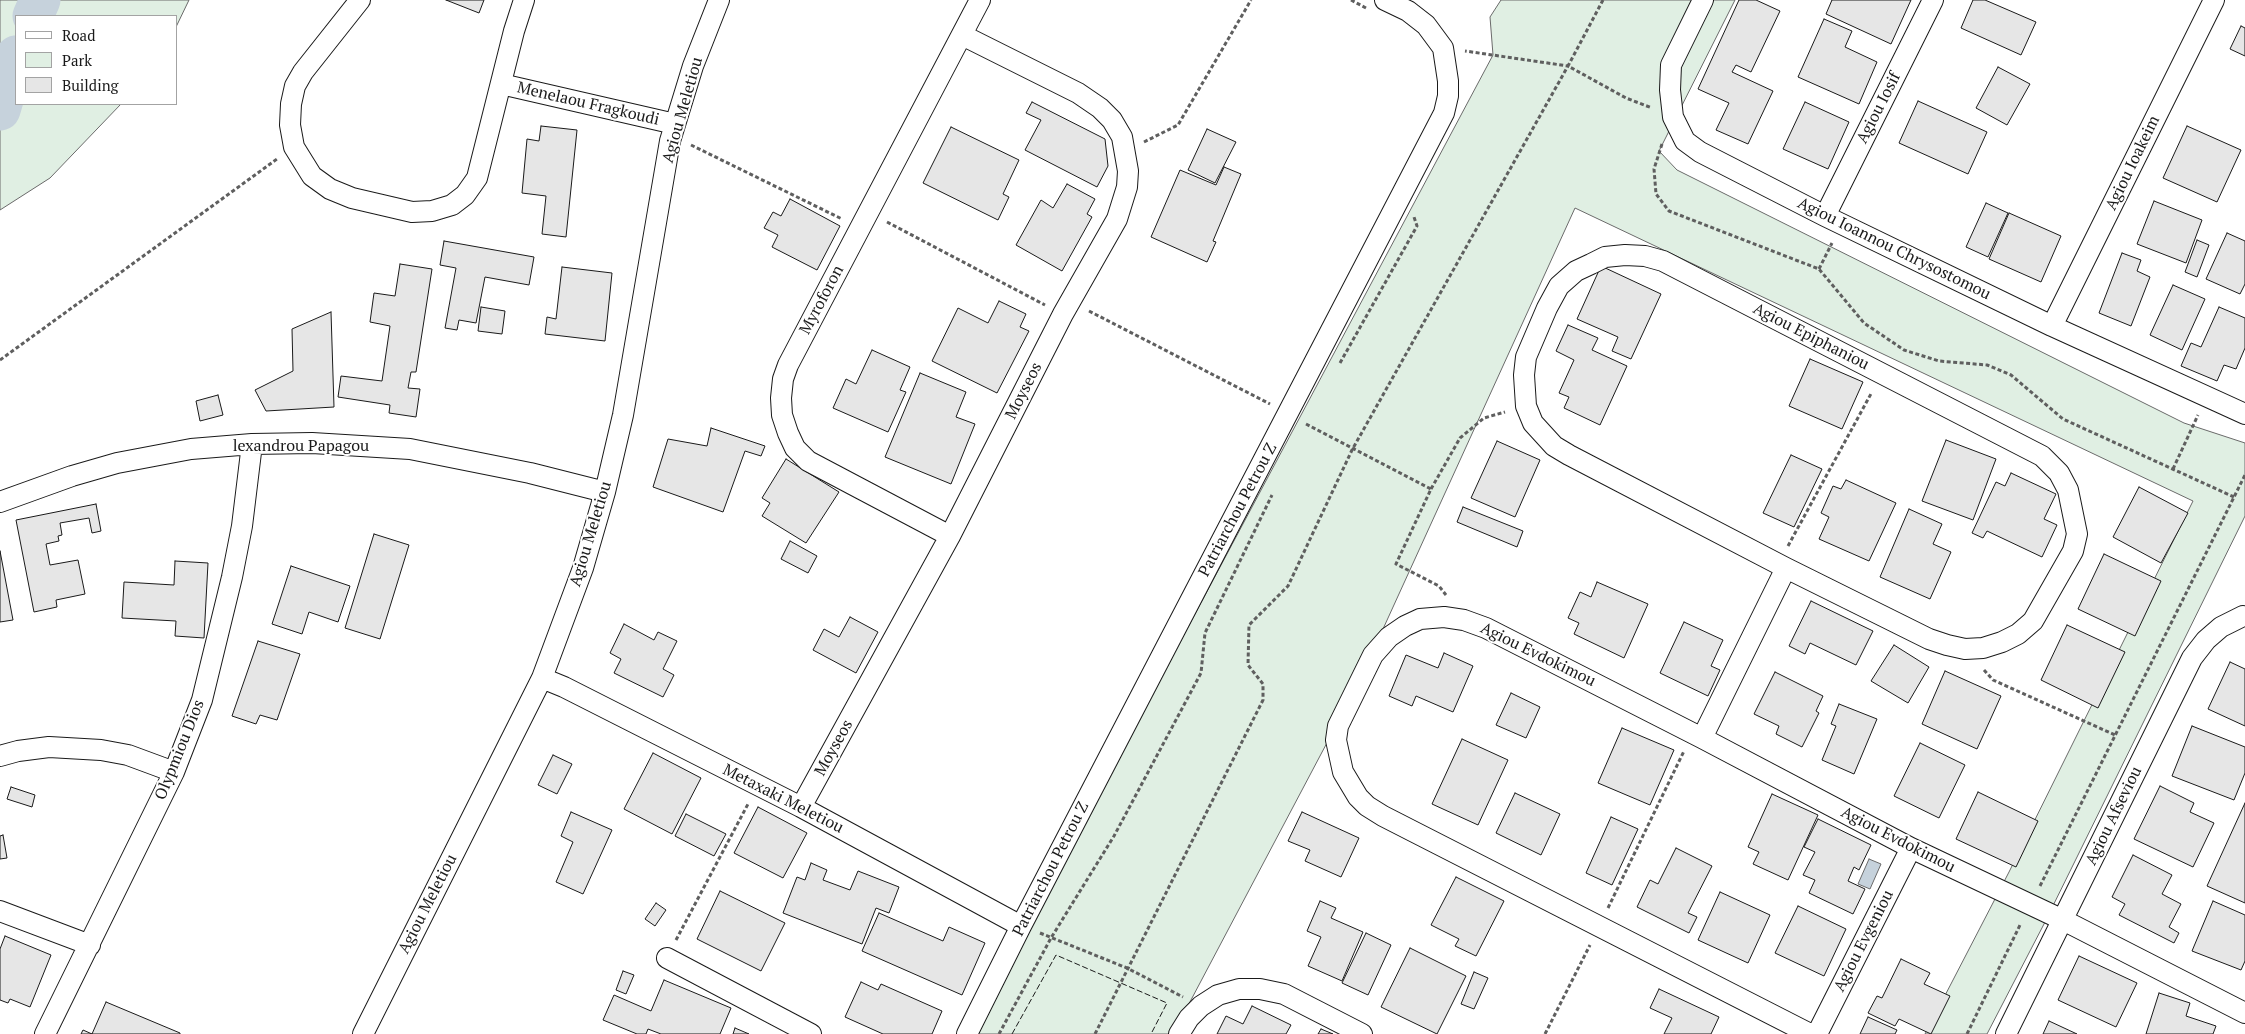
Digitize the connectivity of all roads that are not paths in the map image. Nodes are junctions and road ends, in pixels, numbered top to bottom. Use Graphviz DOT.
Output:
graph roads {
  1 [pos="360,0"];
  2 [pos="524,0"];
  3 [pos="719,0"];
  4 [pos="980,0"];
  5 [pos="1703,0"];
  6 [pos="1933,0"];
  7 [pos="2214,0"];
  8 [pos="1376,4"];
  9 [pos="962,35"];
  10 [pos="501,84"];
  11 [pos="673,132"];
  12 [pos="1833,220"];
  13 [pos="2052,326"];
  14 [pos="2244,412"];
  15 [pos="252,444"];
  16 [pos="605,492"];
  17 [pos="0,502"];
  18 [pos="950,536"];
  19 [pos="1782,566"];
  20 [pos="2243,616"];
  21 [pos="542,678"];
  22 [pos="1698,735"];
  23 [pos="0,756"];
  24 [pos="174,772"];
  25 [pos="801,808"];
  26 [pos="1911,848"];
  27 [pos="0,911"];
  28 [pos="2062,920"];
  29 [pos="1021,926"];
  30 [pos="90,944"];
  31 [pos="666,958"];
  32 [pos="2245,1013"];
  33 [pos="45,1034"];
  34 [pos="363,1034"];
  35 [pos="811,1034"];
  36 [pos="967,1034"];
  37 [pos="1179,1034"];
  38 [pos="1362,1034"];
  39 [pos="1810,1034"];
  40 [pos="1818,1034"];
  41 [pos="2006,1034"];
  1 -- 10 [label="street, Menelaou Fragkoudi"];
  2 -- 10 [label="street, Menelaou Fragkoudi"];
  3 -- 11 [label="street, Agiou Meletiou"];
  4 -- 9 [label="street, Myroforon"];
  5 -- 12 [label="street, Agiou Ioannou Chrysostomou"];
  6 -- 12 [label="street, Agiou Iosif"];
  7 -- 13 [label="street, Agiou Ioakeim"];
  8 -- 29 [label="street, Patriarchou Petrou Z"];
  9 -- 18 [label="street, Moyseos"];
  9 -- 18 [label="street, Myroforon"];
  10 -- 11 [label="street, Menelaou Fragkoudi"];
  11 -- 16 [label="street, Agiou Meletiou"];
  12 -- 13 [label="street, Agiou Ioannou Chrysostomou"];
  13 -- 14 [label="street, Agiou Ioannou Chrysostomou"];
  15 -- 16 [label="street, lexandrou Papagou"];
  15 -- 17 [label="street, lexandrou Papagou"];
  15 -- 24 [label="street, Olypmiou Dios"];
  16 -- 21 [label="street, Agiou Meletiou"];
  18 -- 25 [label="street, Moyseos"];
  19 -- 19 [label="street, Agiou Epiphaniou"];
  19 -- 22 [label="street"];
  20 -- 28 [label="street, Agiou Afseviou"];
  21 -- 25 [label="street, Metaxaki Meletiou"];
  21 -- 34 [label="street, Agiou Meletiou"];
  22 -- 26 [label="street, Agiou Evdokimou"];
  22 -- 39 [label="street, Agiou Evdokimou"];
  23 -- 24 [label="street"];
  24 -- 30 [label="street, Olypmiou Dios"];
  25 -- 29 [label="street, Metaxaki Meletiou"];
  26 -- 28 [label="street, Agiou Evdokimou"];
  26 -- 40 [label="street, Agiou Evgeniou"];
  27 -- 30 [label="street"];
  28 -- 32 [label="street, Agiou Evdokimou"];
  28 -- 41 [label="street, Agiou Afseviou"];
  29 -- 36 [label="street, Patriarchou Petrou Z"];
  30 -- 33 [label="street, Olypmiou Dios"];
  31 -- 35 [label="street"];
  37 -- 38 [label="street"];
}
